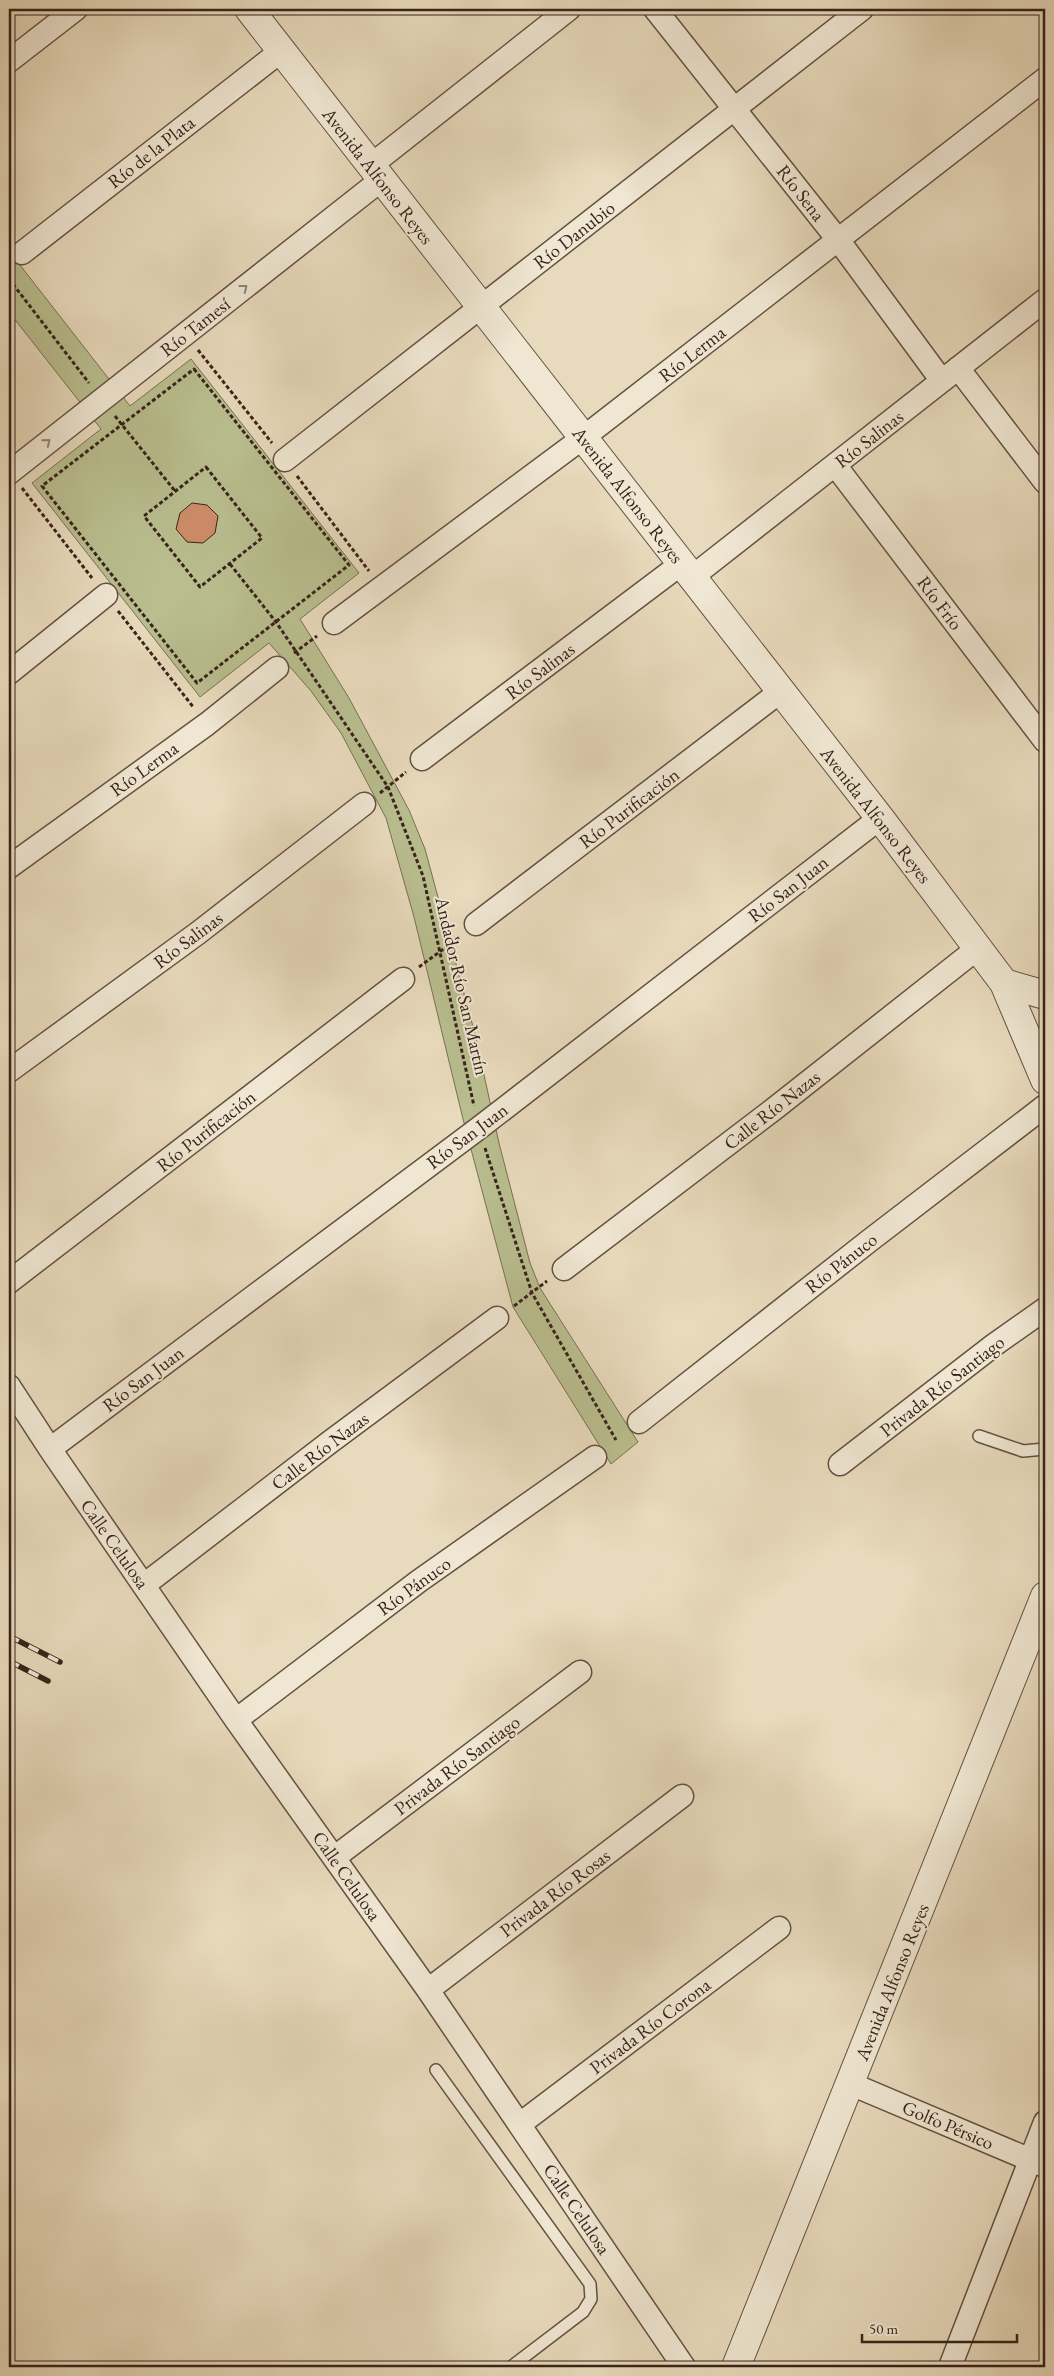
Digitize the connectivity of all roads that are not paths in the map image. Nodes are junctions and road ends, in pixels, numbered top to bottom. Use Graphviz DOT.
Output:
graph roads {
  1 [pos="76,9"];
  2 [pos="569,9"];
  3 [pos="655,9"];
  4 [pos="862,9"];
  5 [pos="256,11"];
  6 [pos="281,51"];
  7 [pos="9,61"];
  8 [pos="1045,79"];
  9 [pos="736,109"];
  10 [pos="375,173"];
  11 [pos="839,241"];
  12 [pos="22,254"];
  13 [pos="1045,300"];
  14 [pos="481,307"];
  15 [pos="950,375"];
  16 [pos="584,437"];
  17 [pos="286,460"];
  18 [pos="835,465"];
  19 [pos="9,473"];
  20 [pos="1045,482"];
  21 [pos="686,571"];
  22 [pos="106,595"];
  23 [pos="334,623"];
  24 [pos="277,668"];
  25 [pos="9,673"];
  26 [pos="781,691"];
  27 [pos="1045,741"];
  28 [pos="422,759"];
  29 [pos="364,804"];
  30 [pos="880,818"];
  31 [pos="9,867"];
  32 [pos="476,924"];
  33 [pos="978,948"];
  34 [pos="402,979"];
  35 [pos="1004,983"];
  36 [pos="1045,995"];
  37 [pos="9,1072"];
  38 [pos="1045,1080"];
  39 [pos="1045,1106"];
  40 [pos="564,1269"];
  41 [pos="9,1282"];
  42 [pos="1045,1309"];
  43 [pos="497,1318"];
  44 [pos="9,1386"];
  45 [pos="639,1422"];
  46 [pos="979,1436"];
  47 [pos="1045,1449"];
  48 [pos="50,1450"];
  49 [pos="595,1456"];
  50 [pos="840,1464"];
  51 [pos="144,1585"];
  52 [pos="1045,1596"];
  53 [pos="580,1672"];
  54 [pos="236,1720"];
  55 [pos="682,1796"];
  56 [pos="335,1858"];
  57 [pos="779,1928"];
  58 [pos="428,1990"];
  59 [pos="436,2070"];
  60 [pos="851,2084"];
  61 [pos="1045,2122"];
  62 [pos="520,2124"];
  63 [pos="1038,2163"];
  64 [pos="511,2367"];
  65 [pos="684,2367"];
  66 [pos="736,2367"];
  67 [pos="950,2367"];
  1 -- 7 [label="street"];
  2 -- 10 [label="street, Río Tamesí"];
  3 -- 9 [label="street, Río Sena"];
  4 -- 9 [label="street, Río Danubio"];
  5 -- 6 [label="street, Avenida Alfonso Reyes"];
  6 -- 10 [label="street, Avenida Alfonso Reyes"];
  6 -- 12 [label="street, Río de la Plata"];
  8 -- 11 [label="street, Río Lerma"];
  9 -- 11 [label="street, Río Sena"];
  9 -- 14 [label="street, Río Danubio"];
  10 -- 14 [label="street, Avenida Alfonso Reyes"];
  19 -- 10 [label="street, Río Tamesí, one-way"];
  11 -- 15 [label="street, Río Sena"];
  11 -- 16 [label="street, Río Lerma"];
  13 -- 15 [label="street, Río Salinas"];
  14 -- 16 [label="street, Avenida Alfonso Reyes"];
  14 -- 17 [label="street, Río Danubio"];
  15 -- 18 [label="street, Río Salinas"];
  15 -- 20 [label="street, Río Sena"];
  16 -- 21 [label="street, Avenida Alfonso Reyes"];
  16 -- 23 [label="street, Río Lerma"];
  18 -- 21 [label="street, Río Salinas"];
  18 -- 27 [label="street, Río Frío"];
  21 -- 26 [label="street, Avenida Alfonso Reyes"];
  21 -- 28 [label="street, Río Salinas"];
  22 -- 25 [label="street"];
  24 -- 31 [label="street, Río Lerma"];
  26 -- 30 [label="street, Avenida Alfonso Reyes"];
  26 -- 32 [label="street, Río Purificación"];
  29 -- 37 [label="street, Río Salinas"];
  30 -- 33 [label="street, Avenida Alfonso Reyes"];
  30 -- 48 [label="street, Río San Juan"];
  33 -- 35 [label="street, Avenida Alfonso Reyes"];
  33 -- 40 [label="street, Calle Río Nazas"];
  34 -- 41 [label="street, Río Purificación"];
  35 -- 36 [label="street"];
  35 -- 38 [label="street, Avenida Alfonso Reyes"];
  39 -- 45 [label="street, Río Pánuco"];
  42 -- 50 [label="street, Privada Río Santiago"];
  43 -- 51 [label="street, Calle Río Nazas"];
  44 -- 48 [label="street, Calle Celulosa"];
  46 -- 47 [label="lane"];
  48 -- 51 [label="street, Calle Celulosa"];
  49 -- 54 [label="street, Río Pánuco"];
  51 -- 54 [label="street, Calle Celulosa"];
  52 -- 60 [label="street, Avenida Alfonso Reyes"];
  53 -- 56 [label="street, Privada Río Santiago"];
  54 -- 56 [label="street, Calle Celulosa"];
  55 -- 58 [label="street, Privada Río Rosas"];
  56 -- 58 [label="street, Calle Celulosa"];
  57 -- 62 [label="street, Privada Río Corona"];
  58 -- 62 [label="street, Calle Celulosa"];
  59 -- 64 [label="lane"];
  60 -- 63 [label="street, Golfo Pérsico"];
  60 -- 66 [label="street, Avenida Alfonso Reyes"];
  61 -- 63 [label="street"];
  62 -- 65 [label="street, Calle Celulosa"];
  63 -- 67 [label="street"];
}
